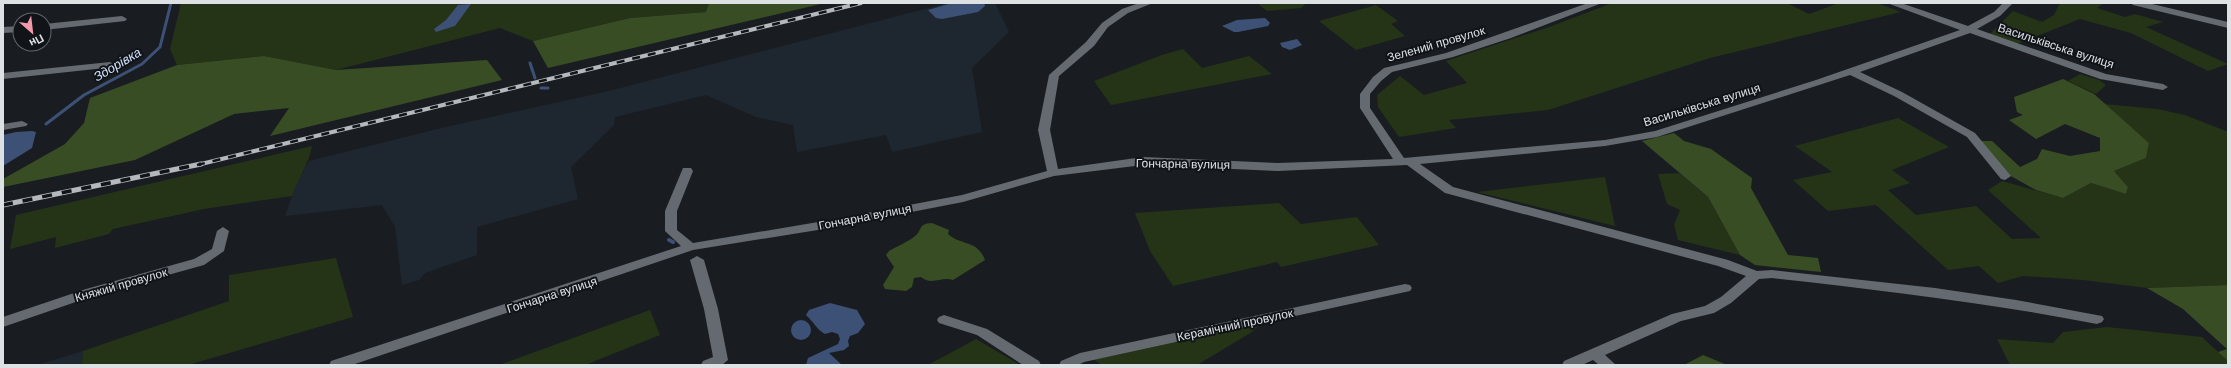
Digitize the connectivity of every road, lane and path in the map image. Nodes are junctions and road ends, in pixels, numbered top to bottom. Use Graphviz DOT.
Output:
graph roads {
  1 [pos="1148,3"];
  2 [pos="1597,3"];
  3 [pos="1892,3"];
  4 [pos="2008,3"];
  5 [pos="2136,3"];
  6 [pos="122,19"];
  7 [pos="2228,25"];
  8 [pos="52,26"];
  9 [pos="1967,31"];
  10 [pos="110,65"];
  11 [pos="1850,71"];
  12 [pos="3,76"];
  13 [pos="2162,86"];
  14 [pos="22,124"];
  15 [pos="3,127"];
  16 [pos="1406,162"];
  17 [pos="687,170"];
  18 [pos="1053,172"];
  19 [pos="2005,176"];
  20 [pos="223,231"];
  21 [pos="690,247"];
  22 [pos="697,260"];
  23 [pos="1756,275"];
  24 [pos="1405,288"];
  25 [pos="2097,319"];
  26 [pos="944,320"];
  27 [pos="3,322"];
  28 [pos="1595,354"];
  29 [pos="336,365"];
  30 [pos="708,365"];
  31 [pos="1034,365"];
  32 [pos="1066,365"];
  33 [pos="1569,365"];
  34 [pos="1609,365"];
  1 -- 18 [label="street"];
  2 -- 16 [label="street, Зелений провулок"];
  3 -- 9 [label="street, Васильківська вулиця"];
  4 -- 9 [label="street, Васильківська вулиця"];
  5 -- 7 [label="street"];
  6 -- 8 [label="street"];
  9 -- 11 [label="street, Васильківська вулиця"];
  9 -- 13 [label="street, Васильківська вулиця"];
  10 -- 12 [label="street"];
  11 -- 16 [label="street, Васильківська вулиця"];
  11 -- 19 [label="street"];
  14 -- 15 [label="street"];
  16 -- 18 [label="street, Гончарна вулиця"];
  16 -- 23 [label="street"];
  17 -- 21 [label="street"];
  18 -- 21 [label="street, Гончарна вулиця"];
  20 -- 27 [label="street, Княжий провулок"];
  21 -- 29 [label="street, Гончарна вулиця"];
  22 -- 30 [label="street"];
  23 -- 25 [label="street"];
  23 -- 28 [label="street"];
  24 -- 32 [label="street, Керамічний провулок"];
  26 -- 31 [label="street"];
  28 -- 33 [label="street"];
  28 -- 34 [label="street"];
}
